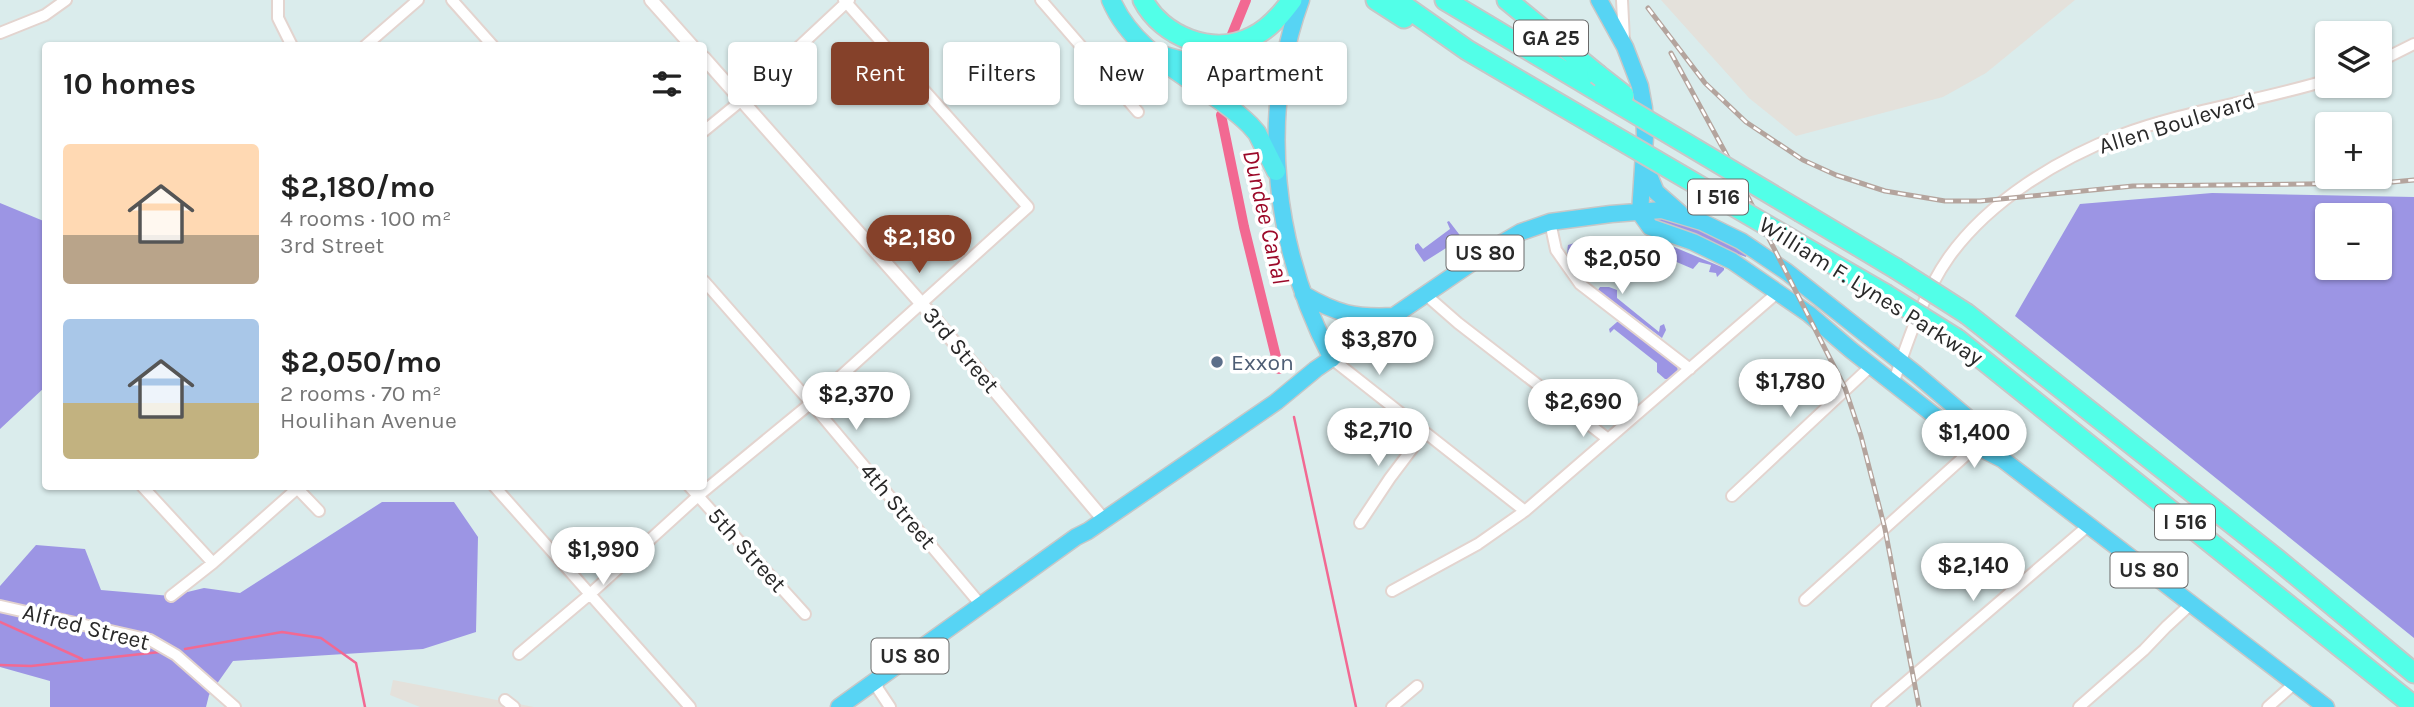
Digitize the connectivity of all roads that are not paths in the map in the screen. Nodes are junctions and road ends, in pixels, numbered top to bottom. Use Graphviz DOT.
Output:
graph roads {
  1 [pos="66,0"];
  2 [pos="278,0"];
  3 [pos="418,0"];
  4 [pos="452,0"];
  5 [pos="651,0"];
  6 [pos="1041,0"];
  7 [pos="1111,0"];
  8 [pos="1143,0"];
  9 [pos="1292,0"];
  10 [pos="1301,0"];
  11 [pos="1376,0"];
  12 [pos="1396,0"];
  13 [pos="1445,0"];
  14 [pos="1507,0"];
  15 [pos="1599,0"];
  16 [pos="1622,0"];
  17 [pos="846,1"];
  18 [pos="0,33"];
  19 [pos="290,42"];
  20 [pos="370,42"];
  21 [pos="489,42"];
  22 [pos="688,42"];
  23 [pos="803,42"];
  24 [pos="1140,42"];
  25 [pos="1201,42"];
  26 [pos="1236,42"];
  27 [pos="1290,42"];
  28 [pos="2414,44"];
  29 [pos="1625,47"];
  30 [pos="1467,50"];
  31 [pos="2392,55"];
  32 [pos="707,61"];
  33 [pos="1168,64"];
  34 [pos="1599,83"];
  35 [pos="2315,83"];
  36 [pos="728,85"];
  37 [pos="736,105"];
  38 [pos="746,105"];
  39 [pos="1278,105"];
  40 [pos="1139,112"];
  41 [pos="707,129"];
  42 [pos="1671,133"];
  43 [pos="1644,161"];
  44 [pos="1276,171"];
  45 [pos="1640,214"];
  46 [pos="1684,216"];
  47 [pos="1550,222"];
  48 [pos="707,284"];
  49 [pos="1777,293"];
  50 [pos="1303,294"];
  51 [pos="1426,295"];
  52 [pos="921,303"];
  53 [pos="1394,316"];
  54 [pos="1332,359"];
  55 [pos="1900,362"];
  56 [pos="1871,366"];
  57 [pos="1690,369"];
  58 [pos="1894,384"];
  59 [pos="811,403"];
  60 [pos="1424,433"];
  61 [pos="1608,439"];
  62 [pos="1976,446"];
  63 [pos="2002,459"];
  64 [pos="707,489"];
  65 [pos="145,490"];
  66 [pos="294,490"];
  67 [pos="300,490"];
  68 [pos="497,490"];
  69 [pos="693,490"];
  70 [pos="705,490"];
  71 [pos="698,496"];
  72 [pos="1732,496"];
  73 [pos="319,511"];
  74 [pos="1525,511"];
  75 [pos="1103,519"];
  76 [pos="1360,523"];
  77 [pos="2089,524"];
  78 [pos="213,563"];
  79 [pos="1392,591"];
  80 [pos="589,595"];
  81 [pos="171,596"];
  82 [pos="1805,600"];
  83 [pos="2192,603"];
  84 [pos="981,605"];
  85 [pos="0,606"];
  86 [pos="805,614"];
  87 [pos="519,654"];
  88 [pos="2414,673"];
  89 [pos="877,680"];
  90 [pos="2295,683"];
  91 [pos="1417,686"];
  92 [pos="2414,706"];
  93 [pos="235,707"];
  94 [pos="690,707"];
  95 [pos="839,707"];
  96 [pos="890,707"];
  97 [pos="1392,707"];
  98 [pos="1877,707"];
  99 [pos="2079,707"];
  100 [pos="2268,707"];
  101 [pos="2326,707"];
  1 -- 18 [label="street"];
  2 -- 19 [label="street"];
  3 -- 20 [label="street"];
  4 -- 21 [label="street"];
  5 -- 22 [label="street"];
  6 -- 40 [label="street"];
  7 -- 24 [label="highway"];
  8 -- 25 [label="highway"];
  9 -- 26 [label="highway"];
  10 -- 27 [label="main road"];
  11 -- 30 [label="highway"];
  12 -- 30 [label="highway, William F. Lynes Parkway / I 516"];
  13 -- 34 [label="highway"];
  14 -- 34 [label="highway, GA 25"];
  15 -- 29 [label="main road"];
  16 -- 29 [label="street"];
  17 -- 23 [label="street"];
  17 -- 52 [label="street"];
  28 -- 31 [label="street"];
  29 -- 43 [label="main road"];
  30 -- 92 [label="highway, William F. Lynes Parkway / I 516, bridge"];
  32 -- 36 [label="street, 3rd Street"];
  33 -- 44 [label="highway"];
  34 -- 42 [label="highway, GA 25, bridge"];
  35 -- 55 [label="street, Allen Boulevard"];
  37 -- 41 [label="street"];
  38 -- 52 [label="street, 3rd Street"];
  39 -- 44 [label="main road"];
  42 -- 88 [label="highway, William F. Lynes Parkway / I 516, bridge"];
  43 -- 45 [label="main road"];
  43 -- 46 [label="main road"];
  44 -- 50 [label="main road"];
  45 -- 46 [label="main road, US 80"];
  45 -- 47 [label="main road, US 80"];
  45 -- 49 [label="main road, US 80"];
  46 -- 55 [label="main road, US 80"];
  47 -- 51 [label="main road, US 80"];
  47 -- 57 [label="street"];
  48 -- 59 [label="street, 4th Street"];
  49 -- 56 [label="main road, US 80"];
  49 -- 57 [label="street"];
  50 -- 53 [label="main road"];
  50 -- 54 [label="main road"];
  51 -- 53 [label="main road, US 80"];
  51 -- 61 [label="street"];
  52 -- 59 [label="street"];
  52 -- 75 [label="street, 3rd Street"];
  53 -- 54 [label="main road, US 80"];
  54 -- 60 [label="street"];
  54 -- 75 [label="main road, US 80"];
  55 -- 58 [label="street, Allen Boulevard"];
  55 -- 63 [label="main road, US 80"];
  56 -- 58 [label="main road, US 80"];
  56 -- 72 [label="street"];
  57 -- 61 [label="street"];
  58 -- 62 [label="main road, US 80"];
  59 -- 64 [label="street"];
  59 -- 84 [label="street, 4th Street"];
  60 -- 74 [label="street"];
  60 -- 76 [label="street"];
  61 -- 74 [label="street"];
  62 -- 63 [label="main road, US 80"];
  62 -- 82 [label="street"];
  63 -- 77 [label="main road, US 80"];
  65 -- 78 [label="street"];
  66 -- 78 [label="street"];
  67 -- 73 [label="street"];
  68 -- 80 [label="street"];
  69 -- 71 [label="street, 5th Street"];
  70 -- 71 [label="street"];
  71 -- 80 [label="street"];
  71 -- 86 [label="street, 5th Street"];
  74 -- 79 [label="street"];
  75 -- 84 [label="main road, US 80"];
  77 -- 83 [label="main road, US 80"];
  77 -- 98 [label="street"];
  78 -- 81 [label="street"];
  80 -- 87 [label="street"];
  80 -- 94 [label="street"];
  83 -- 90 [label="main road, US 80"];
  83 -- 99 [label="street"];
  84 -- 89 [label="main road, US 80"];
  85 -- 93 [label="street, Alfred Street"];
  89 -- 95 [label="main road, US 80"];
  89 -- 96 [label="street"];
  90 -- 100 [label="street"];
  90 -- 101 [label="main road, US 80"];
  91 -- 97 [label="street"];
}
